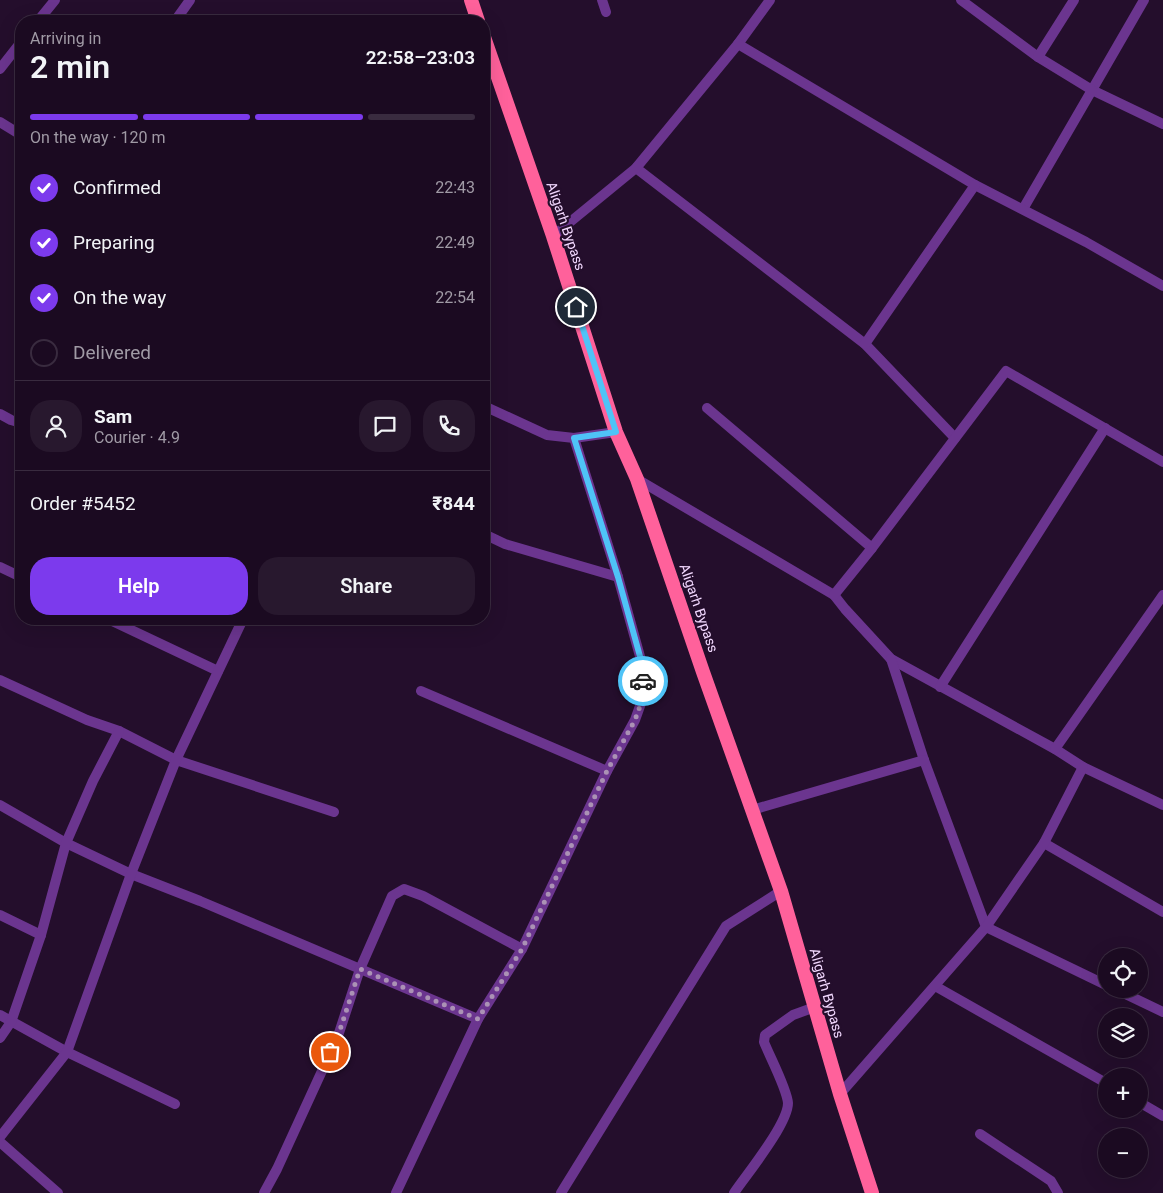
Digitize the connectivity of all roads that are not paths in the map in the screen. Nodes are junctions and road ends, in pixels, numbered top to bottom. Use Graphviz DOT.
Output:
graph roads {
  1 [pos="55,0"];
  2 [pos="190,0"];
  3 [pos="471,0"];
  4 [pos="602,0"];
  5 [pos="770,0"];
  6 [pos="961,0"];
  7 [pos="1074,0"];
  8 [pos="1144,0"];
  9 [pos="606,12"];
  10 [pos="43,15"];
  11 [pos="179,15"];
  12 [pos="476,15"];
  13 [pos="738,44"];
  14 [pos="15,50"];
  15 [pos="490,54"];
  16 [pos="1038,57"];
  17 [pos="0,69"];
  18 [pos="1092,90"];
  19 [pos="0,122"];
  20 [pos="1163,124"];
  21 [pos="15,131"];
  22 [pos="636,168"];
  23 [pos="975,185"];
  24 [pos="1023,209"];
  25 [pos="553,236"];
  26 [pos="1163,286"];
  27 [pos="865,344"];
  28 [pos="706,408"];
  29 [pos="490,409"];
  30 [pos="0,414"];
  31 [pos="15,421"];
  32 [pos="1105,428"];
  33 [pos="610,433"];
  34 [pos="578,438"];
  35 [pos="956,438"];
  36 [pos="1163,462"];
  37 [pos="637,479"];
  38 [pos="490,537"];
  39 [pos="872,548"];
  40 [pos="0,567"];
  41 [pos="15,574"];
  42 [pos="618,577"];
  43 [pos="834,595"];
  44 [pos="1163,595"];
  45 [pos="121,625"];
  46 [pos="240,625"];
  47 [pos="891,659"];
  48 [pos="218,671"];
  49 [pos="0,680"];
  50 [pos="940,687"];
  51 [pos="421,691"];
  52 [pos="119,731"];
  53 [pos="1055,749"];
  54 [pos="176,760"];
  55 [pos="924,760"];
  56 [pos="1083,767"];
  57 [pos="607,771"];
  58 [pos="1163,804"];
  59 [pos="0,805"];
  60 [pos="752,810"];
  61 [pos="334,812"];
  62 [pos="66,843"];
  63 [pos="1044,843"];
  64 [pos="131,874"];
  65 [pos="781,891"];
  66 [pos="1163,912"];
  67 [pos="0,915"];
  68 [pos="986,927"];
  69 [pos="41,935"];
  70 [pos="522,949"];
  71 [pos="360,969"];
  72 [pos="1098,981"];
  73 [pos="935,986"];
  74 [pos="1134,998"];
  75 [pos="814,1007"];
  76 [pos="1163,1012"];
  77 [pos="0,1015"];
  78 [pos="478,1019"];
  79 [pos="11,1022"];
  80 [pos="0,1038"];
  81 [pos="67,1052"];
  82 [pos="1098,1078"];
  83 [pos="840,1094"];
  84 [pos="175,1104"];
  85 [pos="1148,1107"];
  86 [pos="1163,1116"];
  87 [pos="980,1134"];
  88 [pos="0,1137"];
  89 [pos="0,1142"];
  90 [pos="58,1193"];
  91 [pos="264,1193"];
  92 [pos="396,1193"];
  93 [pos="561,1193"];
  94 [pos="734,1193"];
  95 [pos="872,1193"];
  96 [pos="1058,1193"];
  1 -- 10 [label="street"];
  2 -- 11 [label="street"];
  3 -- 12 [label="highway"];
  4 -- 9 [label="street"];
  5 -- 13 [label="street"];
  6 -- 16 [label="street"];
  7 -- 16 [label="street"];
  8 -- 18 [label="street"];
  13 -- 22 [label="street"];
  13 -- 23 [label="street"];
  14 -- 17 [label="street"];
  15 -- 25 [label="highway, Aligarh Bypass"];
  16 -- 18 [label="street"];
  18 -- 20 [label="street"];
  18 -- 24 [label="street"];
  19 -- 21 [label="street"];
  22 -- 25 [label="street"];
  22 -- 27 [label="street"];
  23 -- 24 [label="street"];
  23 -- 27 [label="street"];
  24 -- 26 [label="street"];
  25 -- 33 [label="highway, Aligarh Bypass"];
  27 -- 35 [label="street"];
  28 -- 39 [label="street"];
  29 -- 34 [label="street"];
  30 -- 31 [label="street"];
  32 -- 35 [label="street"];
  32 -- 36 [label="street"];
  32 -- 50 [label="street"];
  33 -- 34 [label="street"];
  33 -- 37 [label="highway, Aligarh Bypass"];
  34 -- 42 [label="street"];
  35 -- 39 [label="street"];
  37 -- 43 [label="street"];
  37 -- 60 [label="highway, Aligarh Bypass"];
  38 -- 42 [label="street"];
  39 -- 43 [label="street"];
  40 -- 41 [label="street"];
  42 -- 57 [label="street"];
  43 -- 47 [label="street"];
  44 -- 53 [label="street"];
  45 -- 48 [label="street"];
  46 -- 48 [label="street"];
  47 -- 50 [label="street"];
  47 -- 55 [label="street"];
  48 -- 54 [label="street"];
  49 -- 52 [label="street"];
  50 -- 53 [label="street"];
  51 -- 57 [label="street"];
  52 -- 54 [label="street"];
  52 -- 62 [label="street"];
  53 -- 56 [label="street"];
  54 -- 61 [label="street"];
  54 -- 64 [label="street"];
  55 -- 60 [label="street"];
  55 -- 68 [label="street"];
  56 -- 58 [label="street"];
  56 -- 63 [label="street"];
  57 -- 70 [label="street"];
  59 -- 62 [label="street"];
  60 -- 65 [label="highway, Aligarh Bypass"];
  62 -- 64 [label="street"];
  62 -- 69 [label="street"];
  63 -- 66 [label="street"];
  63 -- 68 [label="street"];
  64 -- 71 [label="street"];
  64 -- 81 [label="street"];
  65 -- 75 [label="highway, Aligarh Bypass"];
  65 -- 93 [label="street"];
  67 -- 69 [label="street"];
  68 -- 72 [label="street"];
  68 -- 73 [label="street"];
  69 -- 79 [label="street"];
  70 -- 71 [label="street"];
  70 -- 78 [label="street"];
  71 -- 78 [label="street"];
  71 -- 91 [label="street"];
  73 -- 82 [label="street"];
  73 -- 83 [label="street"];
  74 -- 76 [label="street"];
  75 -- 83 [label="highway, Aligarh Bypass"];
  75 -- 94 [label="street"];
  77 -- 79 [label="street"];
  78 -- 92 [label="street"];
  79 -- 80 [label="street"];
  79 -- 81 [label="street"];
  81 -- 84 [label="street"];
  81 -- 88 [label="street"];
  83 -- 95 [label="highway, Aligarh Bypass"];
  85 -- 86 [label="street"];
  87 -- 96 [label="street"];
  89 -- 90 [label="street"];
}
